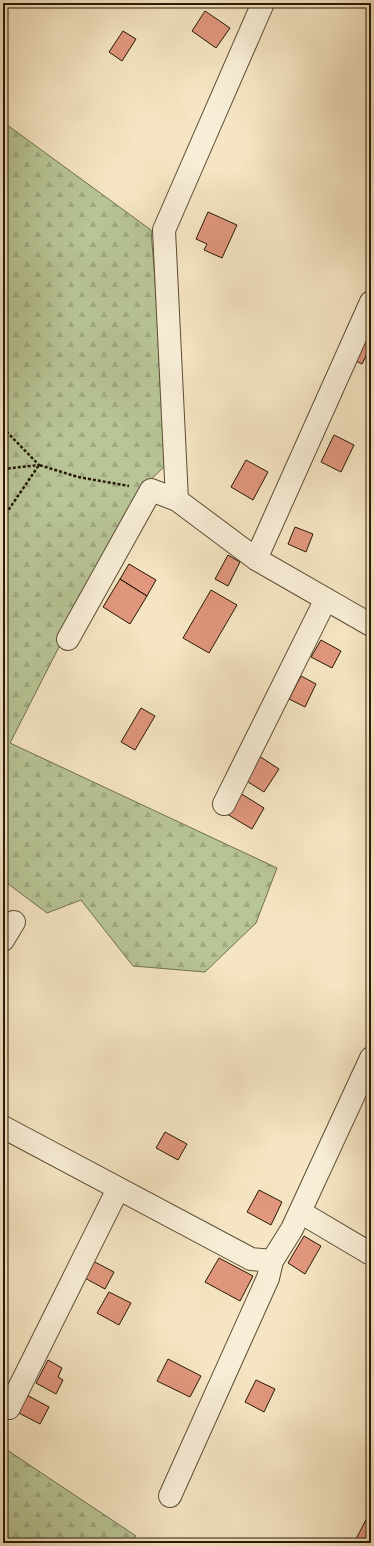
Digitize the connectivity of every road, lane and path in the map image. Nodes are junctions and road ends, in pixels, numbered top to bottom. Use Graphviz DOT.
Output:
graph roads {
  1 [pos="263,3"];
  2 [pos="371,302"];
  3 [pos="3,428"];
  4 [pos="39,465"];
  5 [pos="3,469"];
  6 [pos="151,490"];
  7 [pos="177,500"];
  8 [pos="3,518"];
  9 [pos="256,559"];
  10 [pos="326,599"];
  11 [pos="371,625"];
  12 [pos="68,640"];
  13 [pos="224,804"];
  14 [pos="14,922"];
  15 [pos="3,940"];
  16 [pos="371,1058"];
  17 [pos="3,1127"];
  18 [pos="118,1189"];
  19 [pos="300,1212"];
  20 [pos="371,1254"];
  21 [pos="272,1262"];
  22 [pos="9,1408"];
  23 [pos="170,1496"];
  1 -- 7 [label="street"];
  2 -- 9 [label="street"];
  3 -- 4 [label="path"];
  4 -- 5 [label="path"];
  4 -- 6 [label="path"];
  4 -- 8 [label="path"];
  6 -- 7 [label="street"];
  6 -- 12 [label="street"];
  7 -- 9 [label="street"];
  9 -- 10 [label="street"];
  10 -- 11 [label="street"];
  10 -- 13 [label="street"];
  14 -- 15 [label="street"];
  16 -- 19 [label="street"];
  17 -- 18 [label="street"];
  18 -- 21 [label="street"];
  18 -- 22 [label="street"];
  19 -- 20 [label="street"];
  19 -- 21 [label="street"];
  21 -- 23 [label="street"];
}
